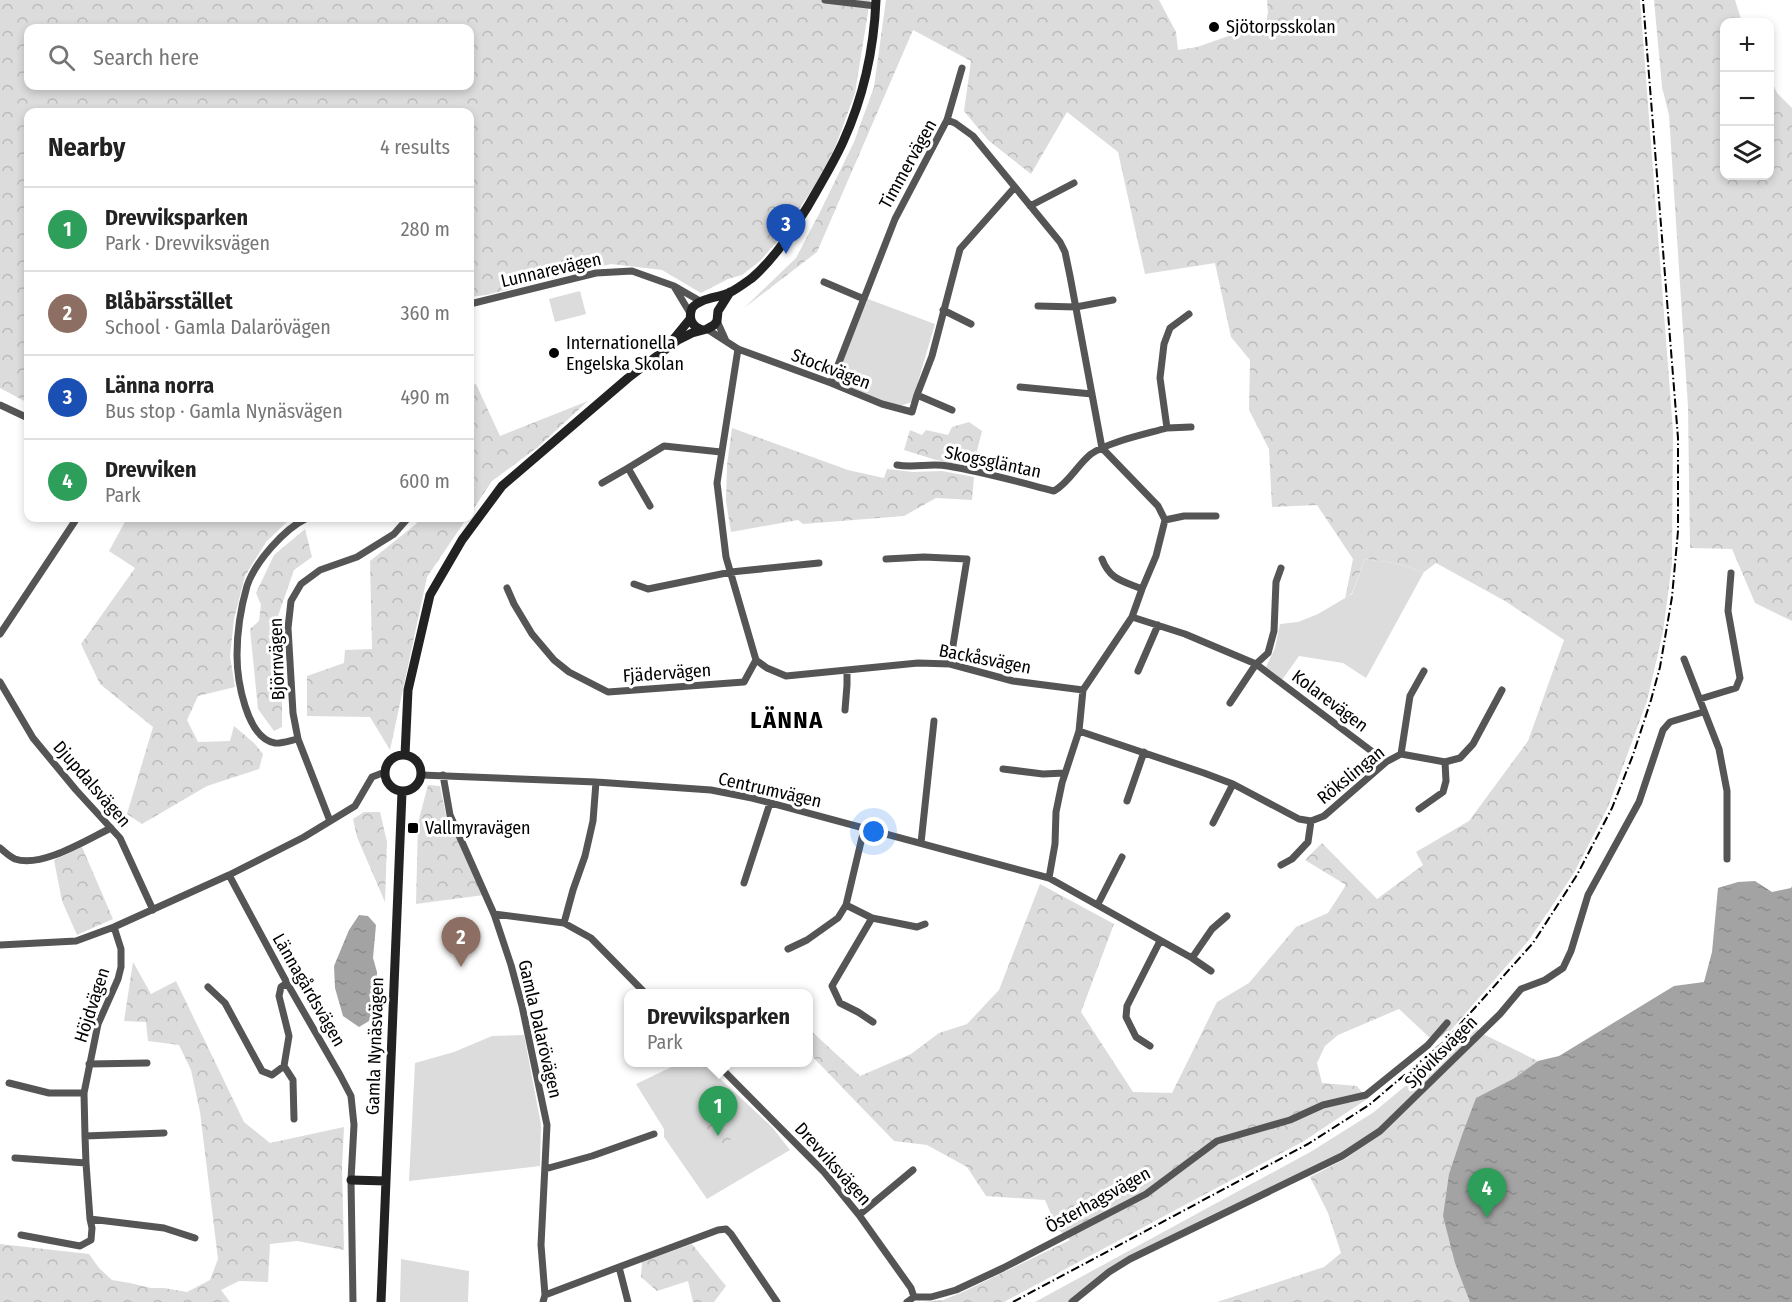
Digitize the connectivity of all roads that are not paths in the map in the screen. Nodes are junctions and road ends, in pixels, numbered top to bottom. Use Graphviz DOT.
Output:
graph roads {
  1 [pos="825,0"];
  2 [pos="876,3"];
  3 [pos="962,68"];
  4 [pos="947,120"];
  5 [pos="1074,183"];
  6 [pos="1015,187"];
  7 [pos="1030,206"];
  8 [pos="824,282"];
  9 [pos="674,286"];
  10 [pos="730,292"];
  11 [pos="864,299"];
  12 [pos="1113,300"];
  13 [pos="703,301"];
  14 [pos="474,303"];
  15 [pos="1038,306"];
  16 [pos="1076,307"];
  17 [pos="943,310"];
  18 [pos="1189,314"];
  19 [pos="690,316"];
  20 [pos="717,316"];
  21 [pos="971,324"];
  22 [pos="705,330"];
  23 [pos="726,341"];
  24 [pos="738,349"];
  25 [pos="662,351"];
  26 [pos="831,383"];
  27 [pos="1020,387"];
  28 [pos="1092,394"];
  29 [pos="917,395"];
  30 [pos="0,405"];
  31 [pos="952,410"];
  32 [pos="24,416"];
  33 [pos="1191,427"];
  34 [pos="1167,428"];
  35 [pos="1102,448"];
  36 [pos="722,452"];
  37 [pos="897,465"];
  38 [pos="628,468"];
  39 [pos="602,483"];
  40 [pos="650,506"];
  41 [pos="1216,516"];
  42 [pos="1165,520"];
  43 [pos="74,522"];
  44 [pos="299,522"];
  45 [pos="404,522"];
  46 [pos="886,559"];
  47 [pos="1102,559"];
  48 [pos="819,563"];
  49 [pos="1281,568"];
  50 [pos="731,572"];
  51 [pos="1731,573"];
  52 [pos="634,584"];
  53 [pos="507,588"];
  54 [pos="1142,589"];
  55 [pos="1132,617"];
  56 [pos="1158,625"];
  57 [pos="0,634"];
  58 [pos="756,660"];
  59 [pos="1684,660"];
  60 [pos="950,664"];
  61 [pos="1257,664"];
  62 [pos="1424,670"];
  63 [pos="847,671"];
  64 [pos="1138,671"];
  65 [pos="0,682"];
  66 [pos="1083,690"];
  67 [pos="1502,690"];
  68 [pos="1700,699"];
  69 [pos="1230,703"];
  70 [pos="845,710"];
  71 [pos="1703,712"];
  72 [pos="934,721"];
  73 [pos="1079,731"];
  74 [pos="298,738"];
  75 [pos="1144,752"];
  76 [pos="1401,754"];
  77 [pos="405,755"];
  78 [pos="1386,762"];
  79 [pos="1445,762"];
  80 [pos="1003,769"];
  81 [pos="385,772"];
  82 [pos="1065,773"];
  83 [pos="421,775"];
  84 [pos="443,775"];
  85 [pos="596,782"];
  86 [pos="1233,784"];
  87 [pos="402,792"];
  88 [pos="1127,801"];
  89 [pos="770,803"];
  90 [pos="1419,809"];
  91 [pos="330,821"];
  92 [pos="1311,821"];
  93 [pos="1213,822"];
  94 [pos="111,828"];
  95 [pos="864,829"];
  96 [pos="921,843"];
  97 [pos="0,848"];
  98 [pos="1122,857"];
  99 [pos="1727,859"];
  100 [pos="1281,865"];
  101 [pos="228,875"];
  102 [pos="1049,878"];
  103 [pos="744,883"];
  104 [pos="1098,904"];
  105 [pos="846,905"];
  106 [pos="153,910"];
  107 [pos="494,914"];
  108 [pos="1227,916"];
  109 [pos="872,918"];
  110 [pos="564,923"];
  111 [pos="926,924"];
  112 [pos="114,927"];
  113 [pos="1160,941"];
  114 [pos="0,945"];
  115 [pos="788,949"];
  116 [pos="1192,958"];
  117 [pos="1211,971"];
  118 [pos="287,983"];
  119 [pos="208,987"];
  120 [pos="642,989"];
  121 [pos="873,1022"];
  122 [pos="1447,1023"];
  123 [pos="1150,1046"];
  124 [pos="147,1063"];
  125 [pos="89,1064"];
  126 [pos="284,1066"];
  127 [pos="720,1067"];
  128 [pos="9,1083"];
  129 [pos="84,1093"];
  130 [pos="294,1119"];
  131 [pos="164,1133"];
  132 [pos="654,1134"];
  133 [pos="85,1136"];
  134 [pos="15,1158"];
  135 [pos="86,1163"];
  136 [pos="545,1169"];
  137 [pos="913,1170"];
  138 [pos="351,1180"];
  139 [pos="386,1181"];
  140 [pos="860,1215"];
  141 [pos="90,1219"];
  142 [pos="21,1235"];
  143 [pos="195,1239"];
  144 [pos="619,1267"];
  145 [pos="914,1297"];
  146 [pos="544,1299"];
  147 [pos="353,1302"];
  148 [pos="381,1302"];
  149 [pos="628,1302"];
  150 [pos="777,1302"];
  151 [pos="907,1302"];
  152 [pos="1072,1302"];
  1 -- 2 [label="street"];
  2 -- 10 [label="street"];
  3 -- 4 [label="street"];
  4 -- 6 [label="street, Timmervägen"];
  4 -- 11 [label="street, Timmervägen"];
  5 -- 7 [label="street"];
  6 -- 7 [label="street, Timmervägen"];
  6 -- 17 [label="street, Stockvägen"];
  7 -- 16 [label="street, Timmervägen"];
  8 -- 11 [label="street"];
  9 -- 13 [label="street, Lunnarevägen"];
  9 -- 14 [label="street, Lunnarevägen"];
  9 -- 19 [label="street"];
  10 -- 13 [label="street"];
  10 -- 20 [label="street"];
  11 -- 26 [label="street, Timmervägen"];
  12 -- 16 [label="street"];
  13 -- 19 [label="street"];
  13 -- 20 [label="street"];
  15 -- 16 [label="street"];
  16 -- 28 [label="street, Timmervägen"];
  17 -- 21 [label="street"];
  17 -- 29 [label="street, Stockvägen"];
  18 -- 34 [label="street"];
  19 -- 22 [label="street"];
  19 -- 25 [label="street"];
  20 -- 22 [label="street"];
  20 -- 23 [label="street"];
  22 -- 23 [label="street, Stockvägen"];
  22 -- 25 [label="street"];
  23 -- 24 [label="street, Stockvägen"];
  24 -- 26 [label="street, Stockvägen"];
  24 -- 36 [label="street"];
  25 -- 77 [label="street"];
  26 -- 29 [label="street, Stockvägen"];
  27 -- 28 [label="street"];
  28 -- 35 [label="street, Timmervägen"];
  29 -- 31 [label="street"];
  30 -- 32 [label="street"];
  33 -- 34 [label="street"];
  34 -- 35 [label="street"];
  35 -- 37 [label="street, Skogsgläntan"];
  35 -- 42 [label="street"];
  36 -- 38 [label="street"];
  36 -- 50 [label="street"];
  38 -- 39 [label="street"];
  38 -- 40 [label="street"];
  41 -- 42 [label="street"];
  42 -- 54 [label="street"];
  43 -- 57 [label="street"];
  44 -- 74 [label="street"];
  45 -- 74 [label="street, Björnvägen"];
  46 -- 60 [label="street"];
  47 -- 54 [label="street"];
  48 -- 50 [label="street"];
  49 -- 61 [label="street"];
  50 -- 52 [label="street"];
  50 -- 58 [label="street"];
  51 -- 68 [label="street"];
  53 -- 58 [label="street, Fjädervägen"];
  54 -- 55 [label="street"];
  55 -- 56 [label="street, Kolarevägen"];
  55 -- 66 [label="street"];
  56 -- 61 [label="street, Kolarevägen"];
  56 -- 64 [label="street"];
  58 -- 63 [label="street, Backåsvägen"];
  59 -- 68 [label="street"];
  60 -- 63 [label="street, Backåsvägen"];
  60 -- 66 [label="street, Backåsvägen"];
  61 -- 69 [label="street"];
  61 -- 78 [label="street, Kolarevägen"];
  62 -- 76 [label="street"];
  63 -- 70 [label="street"];
  65 -- 94 [label="street, Djupdalsvägen"];
  66 -- 73 [label="street"];
  67 -- 79 [label="street"];
  68 -- 71 [label="street"];
  71 -- 99 [label="street"];
  71 -- 152 [label="street, Sjöviksvägen"];
  72 -- 96 [label="street"];
  73 -- 75 [label="street, Rökslingan"];
  73 -- 82 [label="street"];
  74 -- 91 [label="street, Björnvägen"];
  75 -- 86 [label="street, Rökslingan"];
  75 -- 88 [label="street"];
  76 -- 78 [label="street, Rökslingan"];
  76 -- 79 [label="street, Rökslingan"];
  77 -- 81 [label="street"];
  77 -- 83 [label="street"];
  78 -- 92 [label="street, Rökslingan"];
  79 -- 90 [label="street"];
  80 -- 82 [label="street"];
  81 -- 87 [label="street"];
  81 -- 91 [label="street"];
  82 -- 102 [label="street"];
  83 -- 84 [label="street, Centrumvägen"];
  83 -- 87 [label="street"];
  84 -- 85 [label="street, Centrumvägen"];
  84 -- 107 [label="street, Gamla Dalarövägen"];
  85 -- 89 [label="street, Centrumvägen"];
  85 -- 110 [label="street"];
  86 -- 92 [label="street, Rökslingan"];
  86 -- 93 [label="street"];
  87 -- 139 [label="street, Gamla Nynäsvägen"];
  89 -- 95 [label="street, Centrumvägen"];
  89 -- 103 [label="street"];
  91 -- 101 [label="street"];
  92 -- 100 [label="street, Rökslingan"];
  94 -- 97 [label="street"];
  94 -- 106 [label="street, Djupdalsvägen"];
  95 -- 96 [label="street, Centrumvägen"];
  95 -- 105 [label="street"];
  96 -- 102 [label="street, Centrumvägen"];
  98 -- 104 [label="street"];
  101 -- 106 [label="street"];
  101 -- 118 [label="street, Lännagårdsvägen"];
  102 -- 104 [label="street, Centrumvägen"];
  104 -- 113 [label="street, Centrumvägen"];
  105 -- 109 [label="street"];
  105 -- 115 [label="street"];
  106 -- 112 [label="street"];
  107 -- 110 [label="street"];
  107 -- 136 [label="street, Gamla Dalarövägen"];
  108 -- 116 [label="street"];
  109 -- 111 [label="street"];
  109 -- 121 [label="street"];
  110 -- 120 [label="street"];
  112 -- 114 [label="street"];
  112 -- 125 [label="street, Höjdvägen"];
  113 -- 116 [label="street, Centrumvägen"];
  113 -- 123 [label="street"];
  116 -- 117 [label="street, Centrumvägen"];
  118 -- 126 [label="street"];
  118 -- 138 [label="street, Lännagårdsvägen"];
  119 -- 126 [label="street"];
  122 -- 145 [label="street, Österhagsvägen"];
  124 -- 125 [label="street"];
  125 -- 129 [label="street, Höjdvägen"];
  126 -- 130 [label="street"];
  127 -- 140 [label="street, Drevviksvägen"];
  128 -- 129 [label="street"];
  129 -- 133 [label="street, Höjdvägen"];
  131 -- 133 [label="street"];
  132 -- 136 [label="street"];
  133 -- 135 [label="street, Höjdvägen"];
  134 -- 135 [label="street"];
  135 -- 141 [label="street, Höjdvägen"];
  136 -- 146 [label="street, Gamla Dalarövägen"];
  137 -- 140 [label="street"];
  138 -- 139 [label="street"];
  138 -- 147 [label="street, Lännagårdsvägen"];
  139 -- 148 [label="street, Gamla Nynäsvägen"];
  140 -- 145 [label="street, Drevviksvägen"];
  141 -- 142 [label="street, Höjdvägen"];
  141 -- 143 [label="street"];
  144 -- 146 [label="street"];
  144 -- 149 [label="street"];
  144 -- 150 [label="street"];
  145 -- 151 [label="street, Österhagsvägen"];
}
